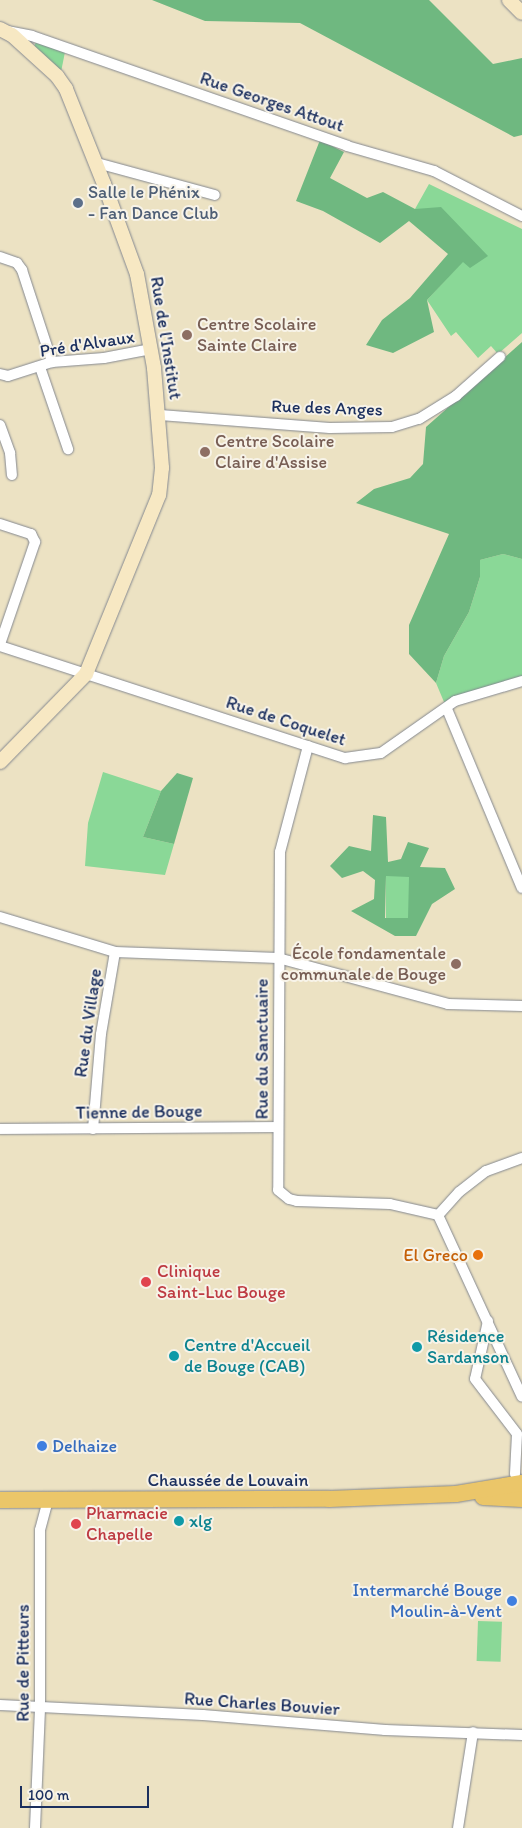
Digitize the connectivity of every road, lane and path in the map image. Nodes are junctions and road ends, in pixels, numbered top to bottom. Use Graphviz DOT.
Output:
graph roads {
  1 [pos="509,0"];
  2 [pos="522,13"];
  3 [pos="3,30"];
  4 [pos="96,163"];
  5 [pos="215,195"];
  6 [pos="522,216"];
  7 [pos="0,257"];
  8 [pos="151,349"];
  9 [pos="500,357"];
  10 [pos="52,362"];
  11 [pos="40,367"];
  12 [pos="0,374"];
  13 [pos="160,415"];
  14 [pos="0,425"];
  15 [pos="68,449"];
  16 [pos="12,475"];
  17 [pos="0,524"];
  18 [pos="0,645"];
  19 [pos="86,674"];
  20 [pos="522,681"];
  21 [pos="447,709"];
  22 [pos="308,746"];
  23 [pos="0,762"];
  24 [pos="522,888"];
  25 [pos="0,917"];
  26 [pos="115,952"];
  27 [pos="278,958"];
  28 [pos="522,1006"];
  29 [pos="278,1127"];
  30 [pos="0,1129"];
  31 [pos="92,1129"];
  32 [pos="522,1158"];
  33 [pos="438,1215"];
  34 [pos="488,1321"];
  35 [pos="522,1397"];
  36 [pos="518,1479"];
  37 [pos="456,1494"];
  38 [pos="522,1499"];
  39 [pos="0,1500"];
  40 [pos="48,1500"];
  41 [pos="0,1705"];
  42 [pos="40,1708"];
  43 [pos="473,1732"];
  44 [pos="522,1736"];
  45 [pos="35,1828"];
  46 [pos="458,1828"];
  1 -- 2 [label="street"];
  3 -- 4 [label="street, Rue de l'Institut"];
  3 -- 6 [label="street, Rue Georges Attout"];
  4 -- 5 [label="street"];
  4 -- 8 [label="street, Rue de l'Institut"];
  7 -- 10 [label="street"];
  8 -- 10 [label="street, Pré d'Alvaux"];
  8 -- 13 [label="street, Rue de l'Institut"];
  9 -- 13 [label="street, Rue des Anges"];
  10 -- 11 [label="street, Pré d'Alvaux"];
  11 -- 12 [label="street, Pré d'Alvaux"];
  11 -- 15 [label="street"];
  13 -- 19 [label="street, Rue de l'Institut"];
  14 -- 16 [label="street"];
  17 -- 18 [label="street"];
  18 -- 19 [label="street, Rue de Coquelet"];
  19 -- 22 [label="street, Rue de Coquelet"];
  19 -- 23 [label="street"];
  20 -- 21 [label="street, Rue de Coquelet"];
  21 -- 22 [label="street, Rue de Coquelet"];
  21 -- 24 [label="street"];
  22 -- 27 [label="street, Rue du Sanctuaire"];
  25 -- 26 [label="street"];
  26 -- 27 [label="street"];
  26 -- 31 [label="street, Rue du Village"];
  27 -- 28 [label="street"];
  27 -- 29 [label="street, Rue du Sanctuaire"];
  29 -- 31 [label="street, Tienne de Bouge"];
  29 -- 33 [label="street, Rue du Sanctuaire"];
  30 -- 31 [label="street, Tienne de Bouge"];
  32 -- 33 [label="street"];
  33 -- 34 [label="street"];
  34 -- 35 [label="street"];
  34 -- 36 [label="street"];
  36 -- 37 [label="main road, Chaussée de Louvain"];
  37 -- 38 [label="main road, Chaussée de Louvain"];
  37 -- 40 [label="main road, Chaussée de Louvain"];
  39 -- 40 [label="main road, Chaussée de Louvain"];
  40 -- 42 [label="street, Rue de Pitteurs"];
  41 -- 42 [label="street, Rue Charles Bouvier"];
  42 -- 43 [label="street, Rue Charles Bouvier"];
  42 -- 45 [label="street, Rue de Pitteurs"];
  43 -- 44 [label="street, Rue Charles Bouvier"];
  43 -- 46 [label="street"];
}
